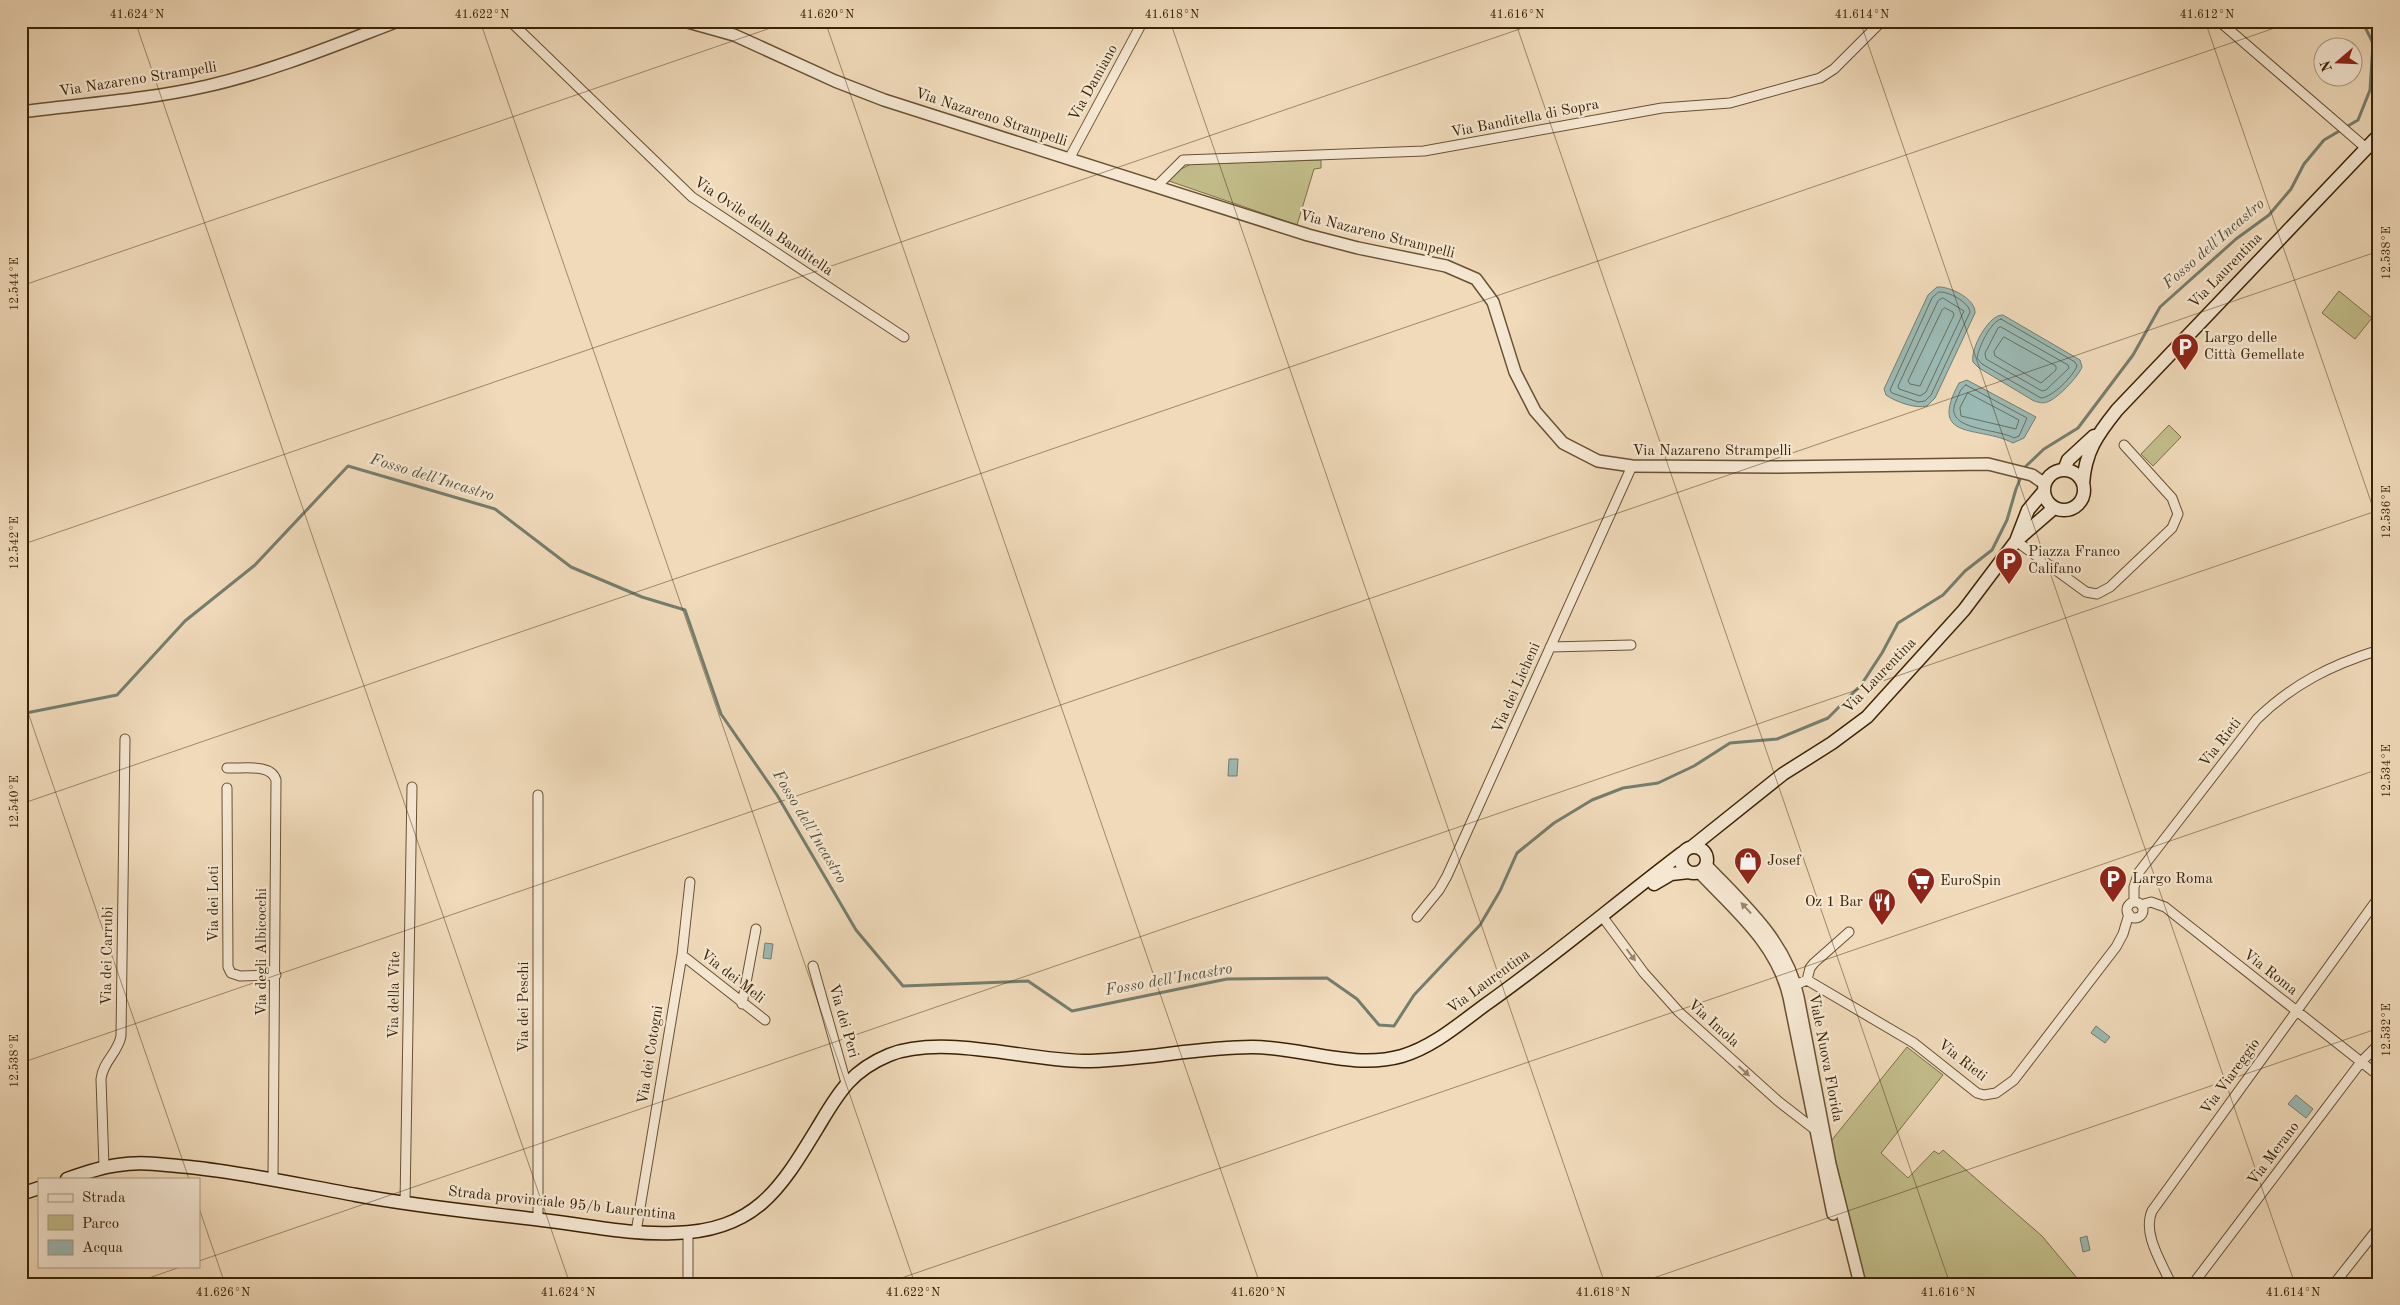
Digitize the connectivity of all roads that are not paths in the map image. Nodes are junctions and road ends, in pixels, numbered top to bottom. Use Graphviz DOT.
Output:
graph roads {
  1 [pos="398,21"];
  2 [pos="510,21"];
  3 [pos="684,21"];
  4 [pos="1143,21"];
  5 [pos="1882,21"];
  6 [pos="2219,21"];
  7 [pos="2231,26"];
  8 [pos="21,112"];
  9 [pos="2379,135"];
  10 [pos="2366,148"];
  11 [pos="1069,159"];
  12 [pos="1158,186"];
  13 [pos="904,337"];
  14 [pos="2100,432"];
  15 [pos="2124,445"];
  16 [pos="1632,466"];
  17 [pos="2064,470"];
  18 [pos="2083,484"];
  19 [pos="2044,487"];
  20 [pos="2054,508"];
  21 [pos="2016,541"];
  22 [pos="1631,645"];
  23 [pos="1550,647"];
  24 [pos="2379,650"];
  25 [pos="125,739"];
  26 [pos="227,768"];
  27 [pos="412,787"];
  28 [pos="227,788"];
  29 [pos="538,795"];
  30 [pos="1719,826"];
  31 [pos="1688,850"];
  32 [pos="1700,866"];
  33 [pos="690,882"];
  34 [pos="2379,897"];
  35 [pos="2137,904"];
  36 [pos="1617,905"];
  37 [pos="2128,914"];
  38 [pos="1602,916"];
  39 [pos="1417,917"];
  40 [pos="756,929"];
  41 [pos="1849,932"];
  42 [pos="682,956"];
  43 [pos="813,966"];
  44 [pos="276,975"];
  45 [pos="1807,980"];
  46 [pos="1795,985"];
  47 [pos="742,1004"];
  48 [pos="2296,1011"];
  49 [pos="765,1020"];
  50 [pos="2379,1044"];
  51 [pos="1367,1061"];
  52 [pos="2361,1062"];
  53 [pos="2379,1076"];
  54 [pos="846,1082"];
  55 [pos="1819,1132"];
  56 [pos="104,1167"];
  57 [pos="70,1178"];
  58 [pos="273,1179"];
  59 [pos="38,1188"];
  60 [pos="21,1194"];
  61 [pos="405,1204"];
  62 [pos="538,1220"];
  63 [pos="2379,1227"];
  64 [pos="636,1232"];
  65 [pos="688,1232"];
  66 [pos="688,1284"];
  67 [pos="1852,1284"];
  68 [pos="1860,1284"];
  69 [pos="2171,1284"];
  70 [pos="2193,1284"];
  71 [pos="2334,1284"];
  1 -- 8 [label="street, Via Nazareno Strampelli"];
  2 -- 13 [label="street, Via Ovile della Banditella"];
  3 -- 11 [label="street, Via Nazareno Strampelli"];
  4 -- 11 [label="street, Via Damiano"];
  5 -- 12 [label="street, Via Banditella di Sopra"];
  6 -- 7 [label="street"];
  7 -- 10 [label="street"];
  9 -- 10 [label="main road, Via Laurentina"];
  10 -- 14 [label="main road, Via Laurentina"];
  11 -- 12 [label="street, Via Nazareno Strampelli"];
  12 -- 16 [label="street, Via Nazareno Strampelli"];
  14 -- 17 [label="main road, Via Laurentina"];
  14 -- 18 [label="main road, Via Laurentina"];
  15 -- 21 [label="street"];
  16 -- 19 [label="street, Via Nazareno Strampelli"];
  16 -- 23 [label="street, Via dei Licheni"];
  17 -- 18 [label="main road"];
  17 -- 19 [label="main road"];
  18 -- 20 [label="main road"];
  19 -- 20 [label="main road"];
  19 -- 21 [label="main road, Via Laurentina"];
  20 -- 21 [label="main road, Via Laurentina"];
  21 -- 30 [label="main road, Via Laurentina"];
  22 -- 23 [label="street"];
  23 -- 39 [label="street, Via dei Licheni"];
  24 -- 35 [label="street, Via Rieti"];
  25 -- 56 [label="street, Via dei Carrubi"];
  26 -- 44 [label="street, Via degli Albicocchi"];
  27 -- 61 [label="street, Via della Vite"];
  28 -- 44 [label="street, Via dei Loti"];
  29 -- 62 [label="street, Via dei Peschi"];
  30 -- 31 [label="main road, Via Laurentina"];
  30 -- 32 [label="main road, Via Laurentina"];
  31 -- 32 [label="main road"];
  31 -- 32 [label="main road"];
  31 -- 36 [label="main road, Via Laurentina"];
  32 -- 36 [label="main road, Via Laurentina"];
  46 -- 32 [label="street, Viale Nuova Florida, one-way"];
  32 -- 55 [label="street, Viale Nuova Florida"];
  33 -- 42 [label="street, Via dei Cotogni"];
  34 -- 48 [label="street, Via Viareggio"];
  35 -- 37 [label="street"];
  35 -- 37 [label="street"];
  35 -- 48 [label="street, Via Roma"];
  36 -- 38 [label="main road, Via Laurentina"];
  37 -- 45 [label="street, Via Rieti"];
  38 -- 51 [label="main road, Via Laurentina"];
  38 -- 55 [label="street, Via Imola, one-way"];
  40 -- 47 [label="street"];
  41 -- 45 [label="street"];
  42 -- 47 [label="street, Via dei Meli"];
  42 -- 64 [label="street, Via dei Cotogni"];
  43 -- 54 [label="street, Via dei Peri"];
  44 -- 58 [label="street, Via degli Albicocchi"];
  45 -- 46 [label="street"];
  46 -- 55 [label="street, Viale Nuova Florida"];
  47 -- 49 [label="street, Via dei Meli"];
  48 -- 52 [label="street, Via Roma"];
  48 -- 69 [label="street, Via Viareggio"];
  50 -- 52 [label="street, Via Merano"];
  51 -- 54 [label="main road, Strada provinciale 95/b Laurentina"];
  52 -- 53 [label="street, Via Roma"];
  52 -- 70 [label="street, Via Merano"];
  54 -- 65 [label="main road, Strada provinciale 95/b Laurentina"];
  55 -- 67 [label="street, Viale Nuova Florida"];
  55 -- 68 [label="street, Viale Nuova Florida"];
  56 -- 57 [label="main road, Strada provinciale 95/b Laurentina"];
  56 -- 58 [label="main road, Strada provinciale 95/b Laurentina"];
  58 -- 61 [label="main road, Strada provinciale 95/b Laurentina"];
  59 -- 60 [label="main road"];
  61 -- 62 [label="main road, Strada provinciale 95/b Laurentina"];
  62 -- 64 [label="main road, Strada provinciale 95/b Laurentina"];
  63 -- 71 [label="street"];
  64 -- 65 [label="main road, Strada provinciale 95/b Laurentina"];
  65 -- 66 [label="street"];
}
